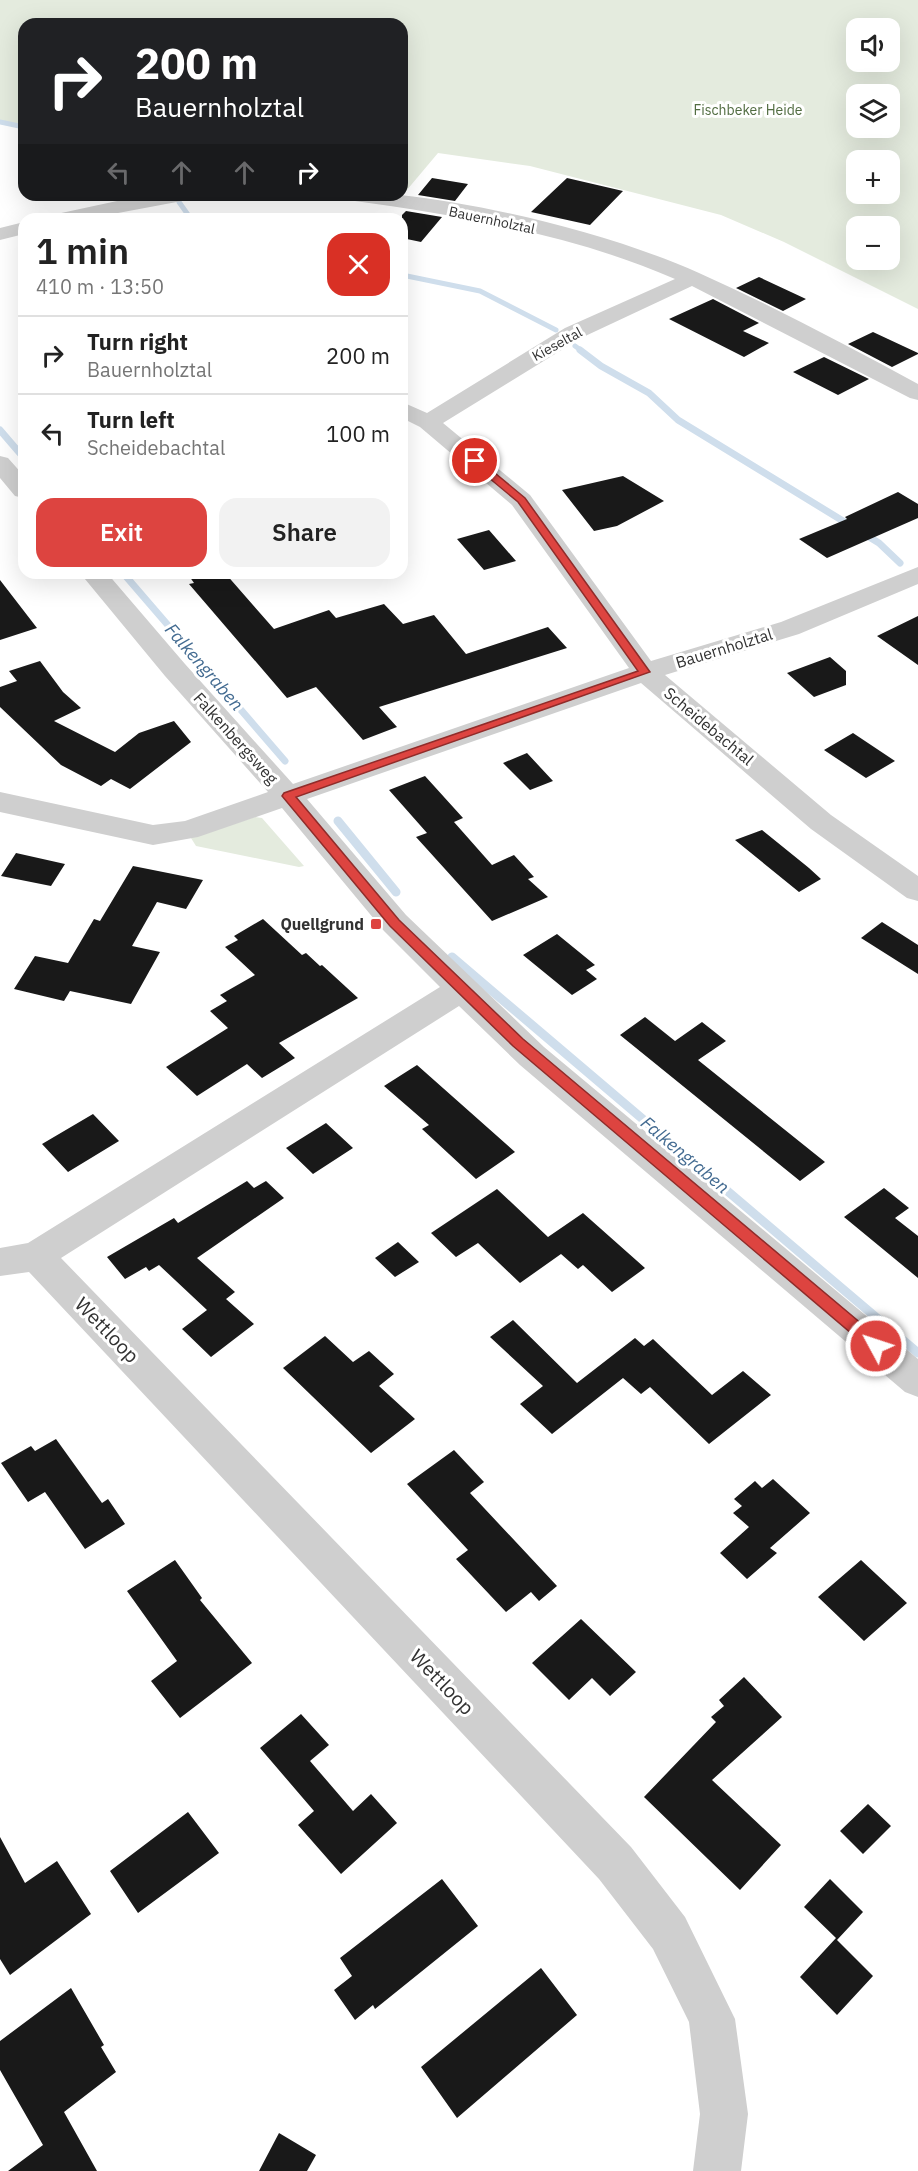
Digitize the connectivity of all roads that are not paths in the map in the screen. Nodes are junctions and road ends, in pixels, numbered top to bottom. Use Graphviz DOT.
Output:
graph roads {
  1 [pos="155,201"];
  2 [pos="393,201"];
  3 [pos="101,213"];
  4 [pos="18,230"];
  5 [pos="0,234"];
  6 [pos="693,278"];
  7 [pos="918,393"];
  8 [pos="408,412"];
  9 [pos="428,422"];
  10 [pos="0,463"];
  11 [pos="18,484"];
  12 [pos="918,575"];
  13 [pos="98,579"];
  14 [pos="645,672"];
  15 [pos="288,796"];
  16 [pos="0,802"];
  17 [pos="918,891"];
  18 [pos="461,989"];
  19 [pos="18,1259"];
  20 [pos="918,1381"];
  21 [pos="717,2171"];
  1 -- 3 [label="street"];
  2 -- 6 [label="street, Bauernholztal"];
  4 -- 5 [label="street"];
  6 -- 7 [label="street, Bauernholztal"];
  6 -- 9 [label="street, Kieseltal"];
  8 -- 9 [label="street, Scheidebachtal"];
  9 -- 14 [label="street, Scheidebachtal"];
  10 -- 11 [label="street"];
  12 -- 14 [label="street, Bauernholztal"];
  13 -- 15 [label="street, Falkenbergsweg"];
  14 -- 15 [label="street, Bauernholztal"];
  14 -- 17 [label="street, Scheidebachtal"];
  15 -- 16 [label="street, Bauernholztal"];
  15 -- 18 [label="street, Falkenbergsweg"];
  18 -- 19 [label="street"];
  18 -- 20 [label="street, Falkenbergsweg"];
  19 -- 21 [label="street, Wettloop"];
}
